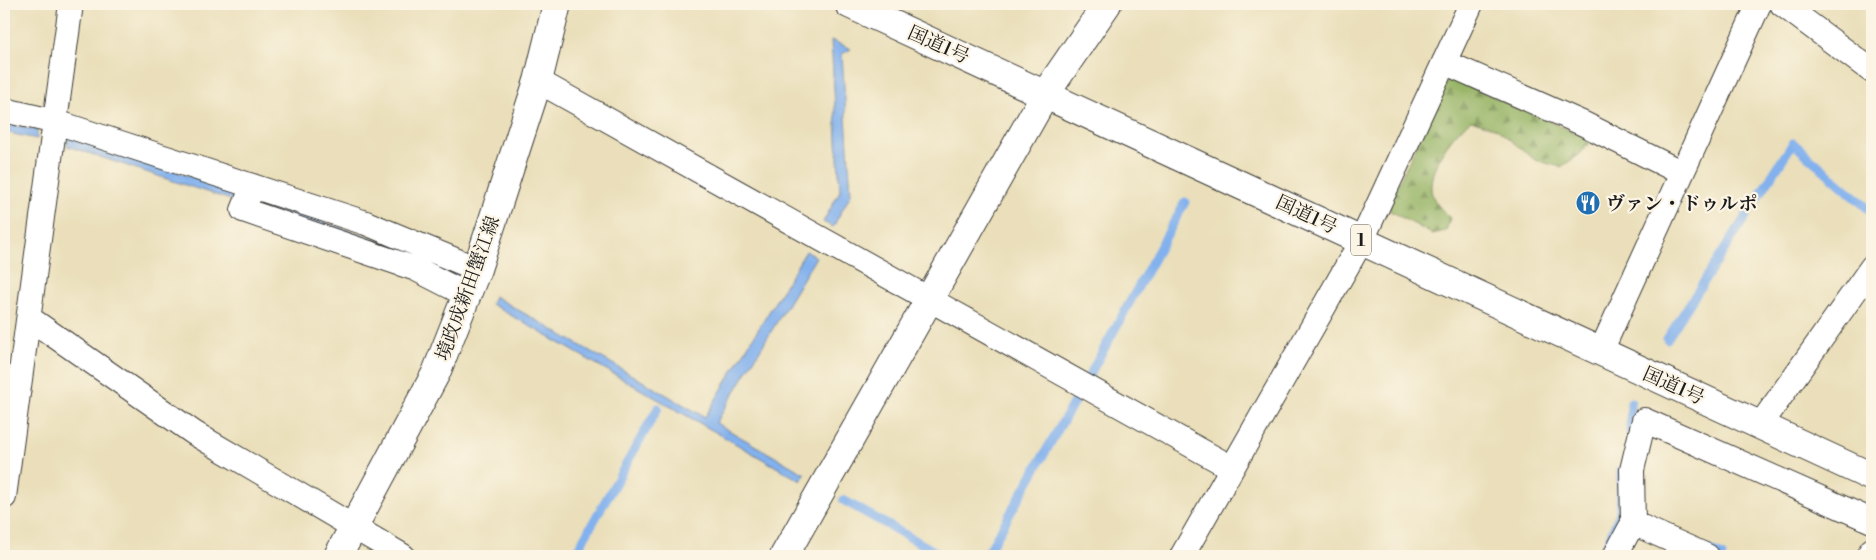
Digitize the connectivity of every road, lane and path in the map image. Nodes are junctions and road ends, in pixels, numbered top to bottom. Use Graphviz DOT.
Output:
graph roads {
  1 [pos="71,4"];
  2 [pos="556,4"];
  3 [pos="849,4"];
  4 [pos="1106,4"];
  5 [pos="1471,4"];
  6 [pos="1759,4"];
  7 [pos="1782,4"];
  8 [pos="1444,62"];
  9 [pos="1872,71"];
  10 [pos="538,81"];
  11 [pos="1046,93"];
  12 [pos="4,110"];
  13 [pos="56,122"];
  14 [pos="1682,173"];
  15 [pos="253,186"];
  16 [pos="1362,240"];
  17 [pos="1872,267"];
  18 [pos="477,270"];
  19 [pos="467,295"];
  20 [pos="930,299"];
  21 [pos="29,318"];
  22 [pos="1600,351"];
  23 [pos="1761,424"];
  24 [pos="1232,468"];
  25 [pos="1872,477"];
  26 [pos="4,497"];
  27 [pos="1872,521"];
  28 [pos="1633,523"];
  29 [pos="355,527"];
  30 [pos="1872,550"];
  31 [pos="338,556"];
  32 [pos="403,556"];
  33 [pos="784,556"];
  34 [pos="1182,556"];
  35 [pos="1615,556"];
  36 [pos="1707,556"];
  37 [pos="1868,556"];
  1 -- 13 [label="street"];
  2 -- 10 [label="main road, 境政成新田蟹江線"];
  3 -- 11 [label="main road, 国道1号 / 1"];
  4 -- 11 [label="main road"];
  5 -- 8 [label="street"];
  6 -- 14 [label="street"];
  7 -- 9 [label="street"];
  8 -- 14 [label="street"];
  8 -- 16 [label="street"];
  10 -- 18 [label="main road, 境政成新田蟹江線"];
  10 -- 20 [label="street"];
  11 -- 16 [label="main road, 国道1号 / 1"];
  11 -- 20 [label="main road"];
  12 -- 13 [label="street"];
  13 -- 15 [label="street"];
  13 -- 21 [label="street"];
  14 -- 22 [label="street"];
  15 -- 18 [label="street"];
  15 -- 19 [label="street"];
  16 -- 22 [label="main road, 国道1号 / 1"];
  16 -- 24 [label="street"];
  17 -- 23 [label="street"];
  18 -- 19 [label="main road, 境政成新田蟹江線"];
  19 -- 29 [label="main road, 境政成新田蟹江線"];
  20 -- 24 [label="street"];
  20 -- 33 [label="main road"];
  21 -- 26 [label="street"];
  21 -- 29 [label="street"];
  22 -- 23 [label="main road, 国道1号 / 1"];
  23 -- 25 [label="main road, 国道1号 / 1"];
  24 -- 34 [label="street"];
  27 -- 28 [label="street"];
  28 -- 35 [label="street"];
  28 -- 36 [label="street"];
  29 -- 31 [label="main road, 境政成新田蟹江線"];
  29 -- 32 [label="street"];
  30 -- 37 [label="street"];
}
